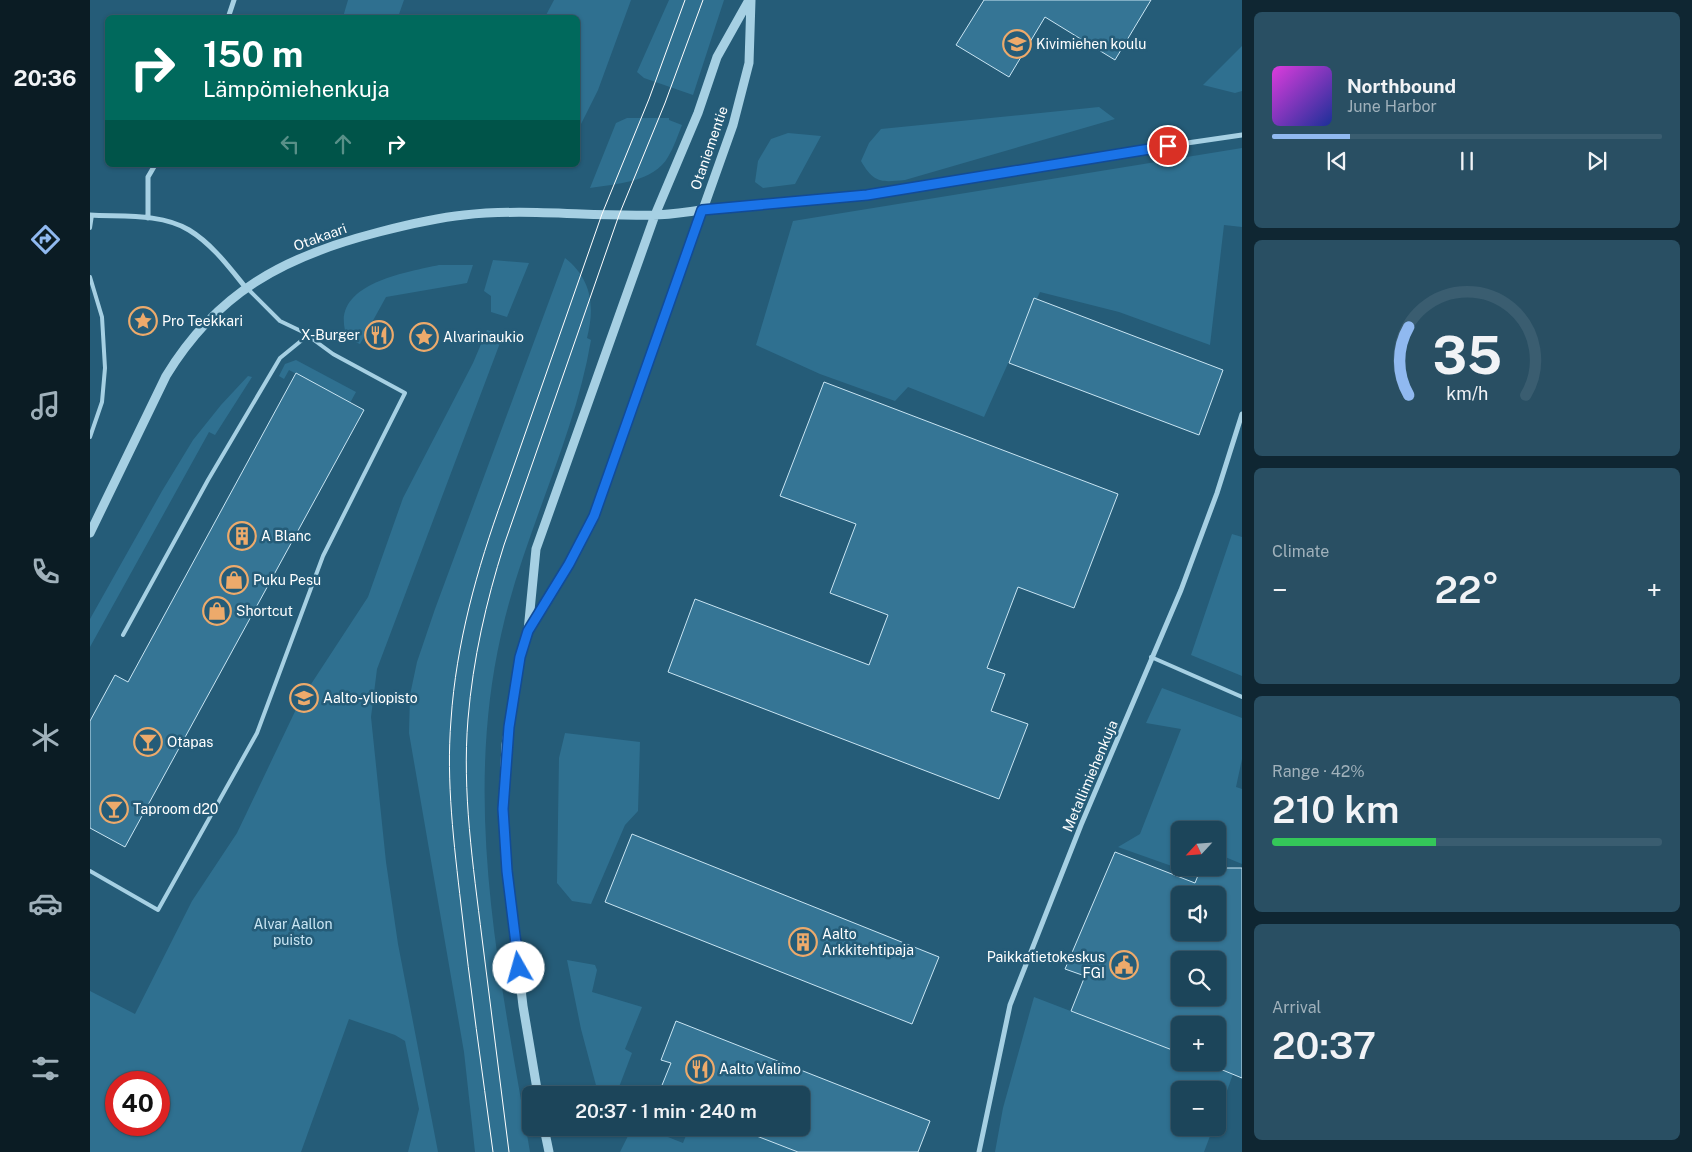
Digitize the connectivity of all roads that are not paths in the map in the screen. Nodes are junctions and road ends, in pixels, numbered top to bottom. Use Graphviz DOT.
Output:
graph roads {
  1 [pos="234,0"];
  2 [pos="750,0"];
  3 [pos="229,15"];
  4 [pos="1242,135"];
  5 [pos="154,167"];
  6 [pos="702,210"];
  7 [pos="91,215"];
  8 [pos="655,215"];
  9 [pos="148,218"];
  10 [pos="90,228"];
  11 [pos="90,277"];
  12 [pos="246,288"];
  13 [pos="307,336"];
  14 [pos="1242,414"];
  15 [pos="90,437"];
  16 [pos="90,533"];
  17 [pos="528,631"];
  18 [pos="123,635"];
  19 [pos="1152,657"];
  20 [pos="1242,697"];
  21 [pos="90,872"];
  22 [pos="536,1086"];
  23 [pos="546,1136"];
  24 [pos="549,1152"];
  25 [pos="979,1152"];
  1 -- 3 [label="street"];
  2 -- 6 [label="street, Otaniementie"];
  2 -- 8 [label="street, Otaniementie"];
  4 -- 6 [label="street"];
  5 -- 9 [label="street"];
  6 -- 8 [label="street, Otakaari"];
  6 -- 17 [label="street, Otaniementie"];
  7 -- 9 [label="street"];
  7 -- 10 [label="lane"];
  8 -- 12 [label="street, Otakaari"];
  8 -- 17 [label="street, Otaniementie"];
  9 -- 12 [label="street"];
  11 -- 15 [label="lane"];
  12 -- 13 [label="lane"];
  12 -- 16 [label="street, Otakaari"];
  13 -- 18 [label="lane"];
  13 -- 21 [label="lane"];
  14 -- 19 [label="street, Metallimiehenkuja"];
  17 -- 22 [label="street, Otaniementie"];
  19 -- 20 [label="lane"];
  19 -- 25 [label="street, Metallimiehenkuja"];
  23 -- 24 [label="street"];
}
